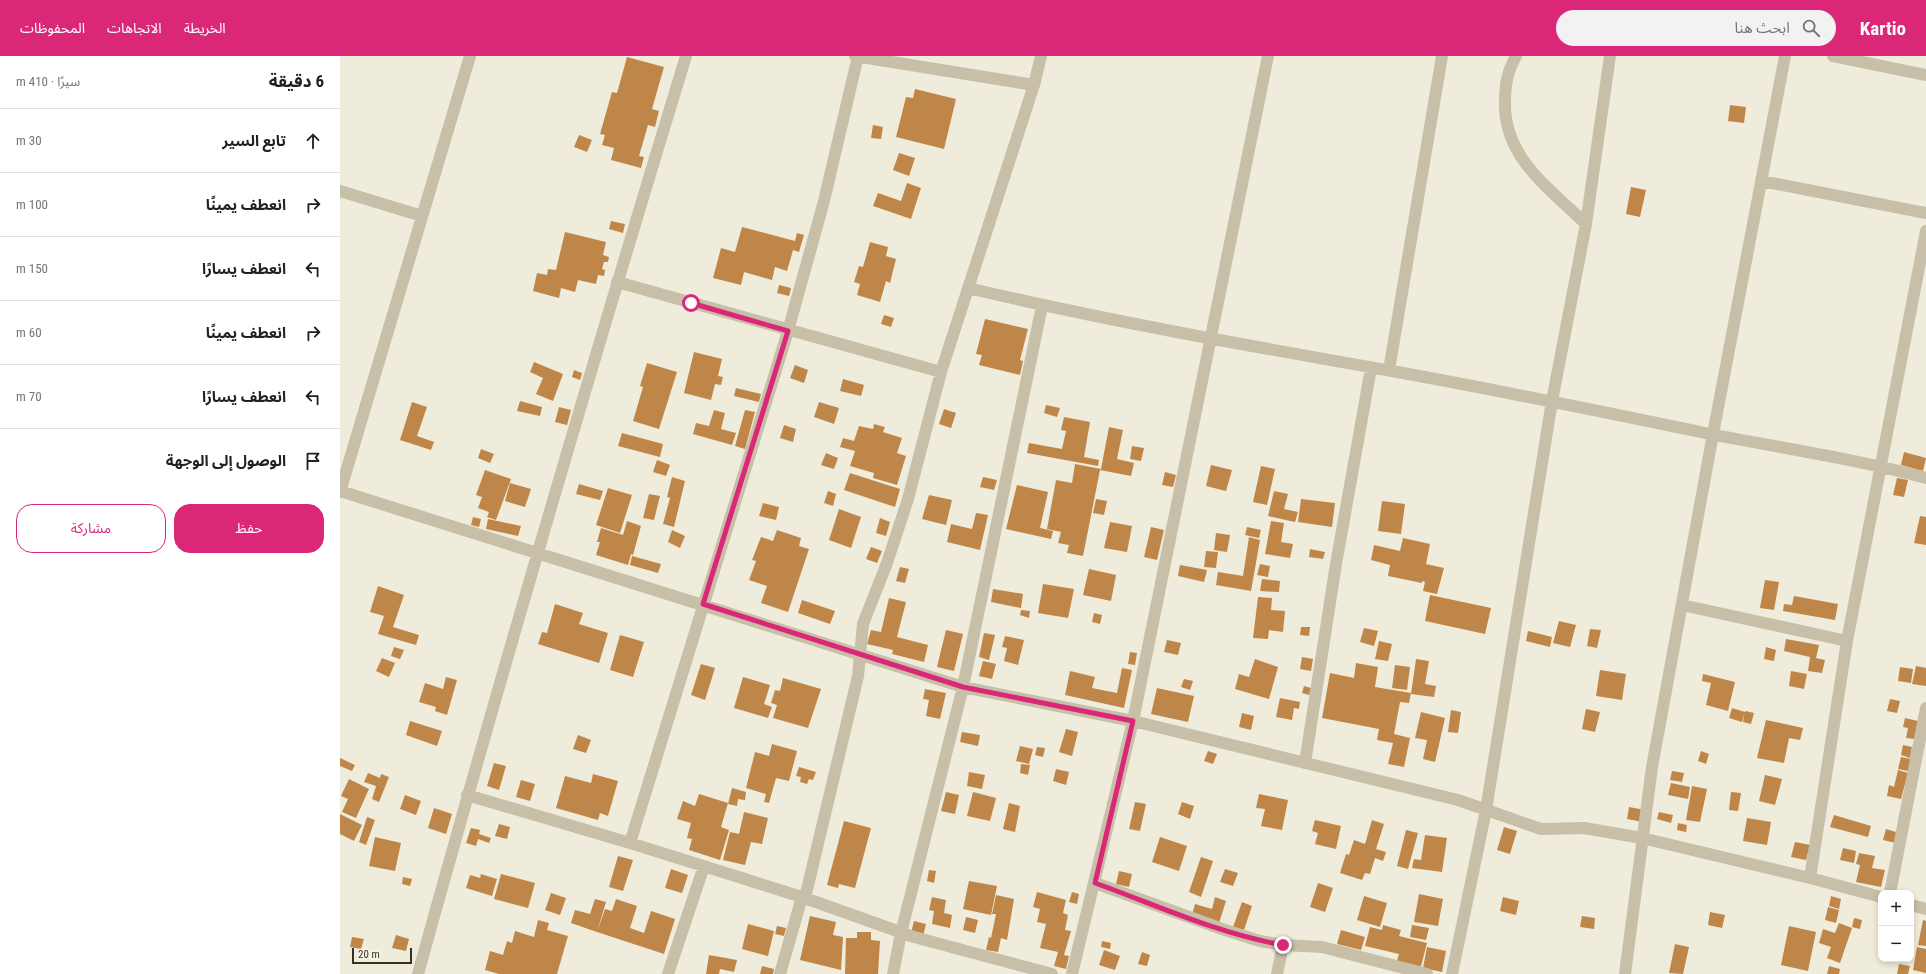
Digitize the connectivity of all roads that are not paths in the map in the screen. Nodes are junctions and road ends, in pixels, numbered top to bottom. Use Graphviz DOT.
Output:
graph roads {
  1 [pos="470,56"];
  2 [pos="686,56"];
  3 [pos="857,56"];
  4 [pos="1041,56"];
  5 [pos="1268,56"];
  6 [pos="1442,56"];
  7 [pos="1516,56"];
  8 [pos="1610,56"];
  9 [pos="1785,56"];
  10 [pos="1833,56"];
  11 [pos="1926,75"];
  12 [pos="1034,85"];
  13 [pos="1762,181"];
  14 [pos="340,191"];
  15 [pos="1926,213"];
  16 [pos="422,216"];
  17 [pos="1586,224"];
  18 [pos="1926,231"];
  19 [pos="617,282"];
  20 [pos="968,288"];
  21 [pos="1042,306"];
  22 [pos="788,331"];
  23 [pos="1211,339"];
  24 [pos="1371,368"];
  25 [pos="1389,370"];
  26 [pos="941,372"];
  27 [pos="1552,401"];
  28 [pos="1713,434"];
  29 [pos="1882,466"];
  30 [pos="1926,478"];
  31 [pos="340,492"];
  32 [pos="537,555"];
  33 [pos="703,604"];
  34 [pos="1682,605"];
  35 [pos="1847,641"];
  36 [pos="861,656"];
  37 [pos="963,687"];
  38 [pos="1926,708"];
  39 [pos="1133,721"];
  40 [pos="1305,763"];
  41 [pos="467,795"];
  42 [pos="1486,810"];
  43 [pos="1642,838"];
  44 [pos="630,843"];
  45 [pos="704,866"];
  46 [pos="1810,878"];
  47 [pos="1095,883"];
  48 [pos="1891,890"];
  49 [pos="1878,896"];
  50 [pos="803,897"];
  51 [pos="1914,906"];
  52 [pos="1926,909"];
  53 [pos="901,933"];
  54 [pos="1283,945"];
  55 [pos="418,974"];
  56 [pos="668,974"];
  57 [pos="780,974"];
  58 [pos="893,974"];
  59 [pos="1052,974"];
  60 [pos="1072,974"];
  61 [pos="1277,974"];
  62 [pos="1427,974"];
  63 [pos="1452,974"];
  64 [pos="1625,974"];
  1 -- 16 [label="street"];
  2 -- 19 [label="street"];
  3 -- 12 [label="street"];
  3 -- 22 [label="street"];
  4 -- 12 [label="street"];
  5 -- 23 [label="street"];
  6 -- 25 [label="street"];
  7 -- 17 [label="street"];
  8 -- 17 [label="street"];
  9 -- 13 [label="street"];
  10 -- 11 [label="street"];
  12 -- 20 [label="street"];
  13 -- 15 [label="street"];
  13 -- 28 [label="street"];
  14 -- 16 [label="street"];
  16 -- 31 [label="street"];
  17 -- 27 [label="street"];
  18 -- 29 [label="street"];
  19 -- 22 [label="street"];
  19 -- 32 [label="street"];
  20 -- 21 [label="street"];
  20 -- 26 [label="street"];
  21 -- 23 [label="street"];
  21 -- 37 [label="street"];
  22 -- 26 [label="street"];
  22 -- 33 [label="street"];
  23 -- 24 [label="street"];
  23 -- 39 [label="street"];
  24 -- 25 [label="street"];
  24 -- 40 [label="street"];
  25 -- 27 [label="street"];
  26 -- 36 [label="street"];
  27 -- 28 [label="street"];
  27 -- 42 [label="street"];
  28 -- 29 [label="street"];
  28 -- 34 [label="street"];
  29 -- 30 [label="street"];
  29 -- 35 [label="street"];
  31 -- 32 [label="street"];
  32 -- 33 [label="street"];
  32 -- 41 [label="street"];
  33 -- 36 [label="street"];
  33 -- 44 [label="street"];
  34 -- 35 [label="street"];
  34 -- 43 [label="street"];
  35 -- 46 [label="street"];
  36 -- 37 [label="street"];
  36 -- 50 [label="street"];
  37 -- 39 [label="street"];
  37 -- 53 [label="street"];
  38 -- 48 [label="street"];
  39 -- 40 [label="street"];
  39 -- 47 [label="street"];
  40 -- 42 [label="street"];
  41 -- 44 [label="street"];
  41 -- 55 [label="street"];
  42 -- 43 [label="street"];
  42 -- 63 [label="street"];
  43 -- 46 [label="street"];
  43 -- 64 [label="street"];
  44 -- 45 [label="street"];
  45 -- 50 [label="street"];
  45 -- 56 [label="street"];
  46 -- 49 [label="street"];
  47 -- 54 [label="street"];
  47 -- 60 [label="street"];
  50 -- 53 [label="street"];
  50 -- 57 [label="street"];
  51 -- 52 [label="street"];
  53 -- 58 [label="street"];
  53 -- 59 [label="street"];
  54 -- 61 [label="street"];
  54 -- 62 [label="street"];
}
